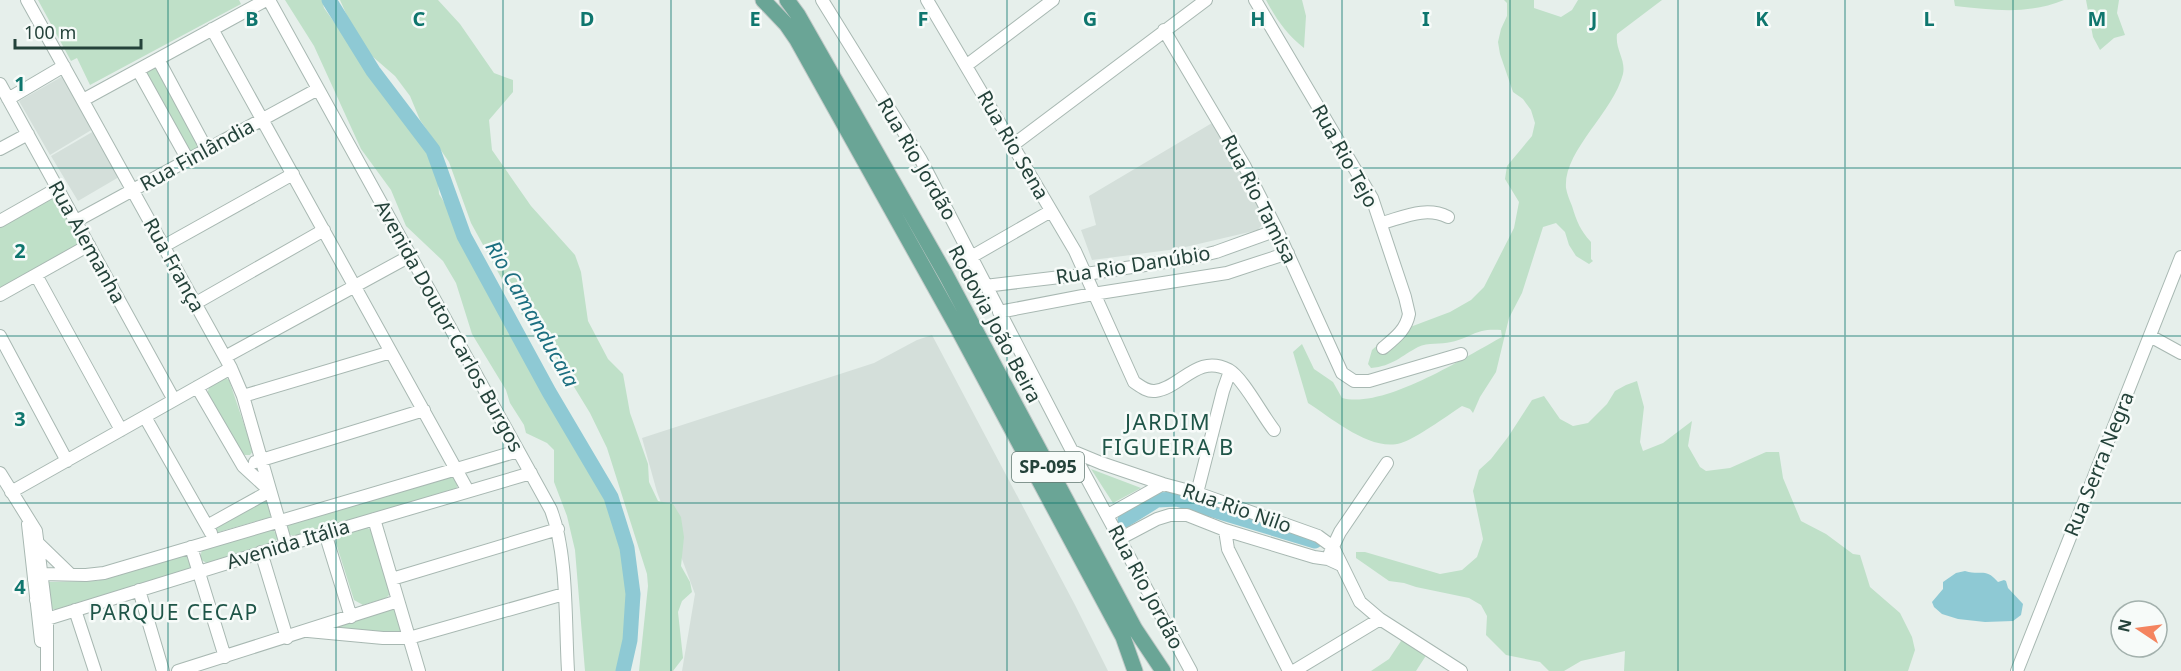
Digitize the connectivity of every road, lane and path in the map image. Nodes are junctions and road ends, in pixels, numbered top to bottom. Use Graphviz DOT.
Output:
graph roads {
  1 [pos="27,0"];
  2 [pos="267,0"];
  3 [pos="763,0"];
  4 [pos="787,0"];
  5 [pos="822,0"];
  6 [pos="927,0"];
  7 [pos="1053,0"];
  8 [pos="1206,0"];
  9 [pos="1255,0"];
  10 [pos="212,29"];
  11 [pos="1164,30"];
  12 [pos="158,59"];
  13 [pos="967,65"];
  14 [pos="64,66"];
  15 [pos="138,70"];
  16 [pos="0,84"];
  17 [pos="318,89"];
  18 [pos="9,99"];
  19 [pos="83,100"];
  20 [pos="262,120"];
  21 [pos="28,134"];
  22 [pos="1013,145"];
  23 [pos="0,149"];
  24 [pos="207,150"];
  25 [pos="188,160"];
  26 [pos="293,174"];
  27 [pos="58,188"];
  28 [pos="133,190"];
  29 [pos="1051,211"];
  30 [pos="1448,217"];
  31 [pos="0,221"];
  32 [pos="76,221"];
  33 [pos="1382,224"];
  34 [pos="324,230"];
  35 [pos="1277,230"];
  36 [pos="89,245"];
  37 [pos="164,246"];
  38 [pos="1288,253"];
  39 [pos="410,256"];
  40 [pos="971,257"];
  41 [pos="2181,258"];
  42 [pos="1086,274"];
  43 [pos="36,275"];
  44 [pos="355,286"];
  45 [pos="985,286"];
  46 [pos="1093,294"];
  47 [pos="0,295"];
  48 [pos="196,303"];
  49 [pos="999,312"];
  50 [pos="0,336"];
  51 [pos="2150,336"];
  52 [pos="1383,348"];
  53 [pos="391,352"];
  54 [pos="2181,353"];
  55 [pos="1461,354"];
  56 [pos="228,363"];
  57 [pos="1230,371"];
  58 [pos="197,387"];
  59 [pos="243,396"];
  60 [pos="174,400"];
  61 [pos="423,410"];
  62 [pos="145,417"];
  63 [pos="121,430"];
  64 [pos="1274,430"];
  65 [pos="518,450"];
  66 [pos="1072,451"];
  67 [pos="261,460"];
  68 [pos="67,461"];
  69 [pos="1387,463"];
  70 [pos="243,465"];
  71 [pos="456,469"];
  72 [pos="0,473"];
  73 [pos="531,473"];
  74 [pos="1163,484"];
  75 [pos="270,491"];
  76 [pos="468,491"];
  77 [pos="11,492"];
  78 [pos="1197,493"];
  79 [pos="27,514"];
  80 [pos="1108,515"];
  81 [pos="374,519"];
  82 [pos="279,521"];
  83 [pos="207,526"];
  84 [pos="558,529"];
  85 [pos="1224,530"];
  86 [pos="325,533"];
  87 [pos="1121,538"];
  88 [pos="214,540"];
  89 [pos="39,544"];
  90 [pos="286,545"];
  91 [pos="191,547"];
  92 [pos="261,552"];
  93 [pos="1330,553"];
  94 [pos="199,572"];
  95 [pos="70,574"];
  96 [pos="38,577"];
  97 [pos="392,579"];
  98 [pos="139,590"];
  99 [pos="564,594"];
  100 [pos="36,600"];
  101 [pos="398,601"];
  102 [pos="75,610"];
  103 [pos="351,617"];
  104 [pos="47,619"];
  105 [pos="1380,619"];
  106 [pos="308,631"];
  107 [pos="287,638"];
  108 [pos="409,638"];
  109 [pos="225,657"];
  110 [pos="47,671"];
  111 [pos="95,671"];
  112 [pos="163,671"];
  113 [pos="178,671"];
  114 [pos="419,671"];
  115 [pos="568,671"];
  116 [pos="1135,671"];
  117 [pos="1163,671"];
  118 [pos="1191,671"];
  119 [pos="1289,671"];
  120 [pos="1294,671"];
  121 [pos="1461,671"];
  122 [pos="2017,671"];
  1 -- 14 [label="street, Rua França"];
  2 -- 10 [label="street"];
  2 -- 17 [label="street, Avenida Doutor Carlos Burgos"];
  3 -- 116 [label="main road, Rodovia João Beira / SP-095"];
  4 -- 117 [label="main road, Rodovia João Beira / SP-095"];
  5 -- 40 [label="street, Rua Rio Jordão"];
  6 -- 13 [label="street, Rua Rio Sena"];
  7 -- 13 [label="street"];
  8 -- 11 [label="street"];
  9 -- 33 [label="street, Rua Rio Tejo"];
  10 -- 12 [label="street"];
  10 -- 20 [label="street"];
  11 -- 22 [label="street"];
  11 -- 35 [label="street, Rua Rio Tamisa"];
  12 -- 15 [label="street"];
  12 -- 24 [label="street"];
  13 -- 22 [label="street, Rua Rio Sena"];
  14 -- 18 [label="street"];
  14 -- 19 [label="street, Rua França"];
  15 -- 19 [label="street"];
  15 -- 25 [label="street"];
  16 -- 18 [label="street, Rua Alemanha"];
  17 -- 20 [label="street, Rua Finlândia"];
  17 -- 39 [label="street, Avenida Doutor Carlos Burgos"];
  18 -- 21 [label="street, Rua Alemanha"];
  19 -- 28 [label="street, Rua França"];
  20 -- 24 [label="street, Rua Finlândia"];
  20 -- 26 [label="street"];
  21 -- 23 [label="street"];
  21 -- 27 [label="street, Rua Alemanha"];
  22 -- 29 [label="street, Rua Rio Sena"];
  24 -- 25 [label="street, Rua Finlândia"];
  25 -- 28 [label="street, Rua Finlândia"];
  26 -- 34 [label="street"];
  26 -- 37 [label="street"];
  27 -- 31 [label="street"];
  27 -- 32 [label="street, Rua Alemanha"];
  28 -- 32 [label="street, Rua Finlândia"];
  28 -- 37 [label="street, Rua França"];
  29 -- 40 [label="street"];
  29 -- 42 [label="street, Rua Rio Sena"];
  30 -- 33 [label="street"];
  32 -- 36 [label="street, Rua Alemanha"];
  33 -- 52 [label="street, Rua Rio Tejo"];
  34 -- 44 [label="street"];
  34 -- 48 [label="street"];
  35 -- 38 [label="street, Rua Rio Tamisa"];
  35 -- 42 [label="street, Rua Rio Danúbio"];
  36 -- 43 [label="street"];
  36 -- 60 [label="street, Rua Alemanha"];
  37 -- 48 [label="street, Rua França"];
  38 -- 46 [label="street, Rua Rio Danúbio"];
  38 -- 55 [label="street, Rua Rio Tamisa"];
  39 -- 44 [label="street"];
  39 -- 65 [label="street, Avenida Doutor Carlos Burgos"];
  40 -- 45 [label="street, Rua Rio Jordão"];
  41 -- 51 [label="street, Rua Serra Negra"];
  42 -- 45 [label="street, Rua Rio Danúbio"];
  42 -- 46 [label="street, Rua Rio Sena"];
  43 -- 47 [label="street"];
  43 -- 63 [label="street"];
  44 -- 53 [label="street"];
  44 -- 56 [label="street"];
  45 -- 49 [label="street, Rua Rio Jordão"];
  46 -- 49 [label="street, Rua Rio Danúbio"];
  46 -- 57 [label="street, Rua Rio Sena"];
  48 -- 56 [label="street, Rua França"];
  49 -- 66 [label="street, Rua Rio Jordão"];
  50 -- 68 [label="street"];
  51 -- 54 [label="street"];
  51 -- 122 [label="street, Rua Serra Negra"];
  53 -- 59 [label="street"];
  53 -- 61 [label="street"];
  56 -- 58 [label="street"];
  56 -- 59 [label="street, Rua França"];
  57 -- 64 [label="street"];
  57 -- 78 [label="street"];
  58 -- 60 [label="street"];
  58 -- 70 [label="street"];
  59 -- 67 [label="street, Rua França"];
  60 -- 62 [label="street"];
  61 -- 67 [label="street"];
  61 -- 71 [label="street"];
  62 -- 63 [label="street"];
  62 -- 83 [label="street"];
  63 -- 68 [label="street"];
  65 -- 71 [label="street, Avenida Itália"];
  65 -- 73 [label="street, Avenida Doutor Carlos Burgos"];
  66 -- 74 [label="street"];
  66 -- 80 [label="street, Rua Rio Jordão"];
  67 -- 70 [label="street"];
  67 -- 75 [label="street, Rua França"];
  68 -- 77 [label="street"];
  69 -- 93 [label="street"];
  70 -- 75 [label="street"];
  71 -- 76 [label="street"];
  71 -- 82 [label="street, Avenida Itália"];
  72 -- 77 [label="street"];
  73 -- 76 [label="street, Avenida Itália"];
  73 -- 84 [label="street, Avenida Doutor Carlos Burgos"];
  74 -- 78 [label="street, Rua Rio Nilo"];
  74 -- 80 [label="street, Rua Rio Nilo"];
  75 -- 82 [label="street, Rua França"];
  75 -- 83 [label="street"];
  76 -- 81 [label="street, Avenida Itália"];
  77 -- 79 [label="street"];
  78 -- 93 [label="street, Rua Rio Nilo"];
  79 -- 89 [label="street"];
  79 -- 96 [label="street"];
  80 -- 87 [label="street, Rua Rio Jordão"];
  81 -- 86 [label="street, Avenida Itália"];
  81 -- 97 [label="street"];
  82 -- 88 [label="street, Avenida Itália"];
  82 -- 90 [label="street, Rua França"];
  83 -- 88 [label="street"];
  84 -- 97 [label="street"];
  84 -- 99 [label="street, Avenida Doutor Carlos Burgos"];
  85 -- 87 [label="street"];
  85 -- 93 [label="street"];
  85 -- 119 [label="street"];
  86 -- 90 [label="street, Avenida Itália"];
  86 -- 103 [label="street"];
  87 -- 118 [label="street, Rua Rio Jordão"];
  88 -- 91 [label="street, Avenida Itália"];
  89 -- 95 [label="street"];
  89 -- 96 [label="street"];
  90 -- 92 [label="street, Avenida Itália"];
  91 -- 94 [label="street"];
  91 -- 95 [label="street, Avenida Itália"];
  92 -- 94 [label="street, Avenida Itália"];
  92 -- 107 [label="street"];
  93 -- 105 [label="street"];
  94 -- 98 [label="street, Avenida Itália"];
  94 -- 109 [label="street"];
  95 -- 96 [label="street, Avenida Itália"];
  96 -- 100 [label="street"];
  96 -- 104 [label="street"];
  97 -- 101 [label="street"];
  98 -- 102 [label="street, Avenida Itália"];
  98 -- 112 [label="street"];
  99 -- 108 [label="street"];
  99 -- 115 [label="street, Avenida Doutor Carlos Burgos"];
  100 -- 104 [label="street"];
  100 -- 110 [label="street"];
  101 -- 103 [label="street"];
  101 -- 108 [label="street"];
  102 -- 104 [label="street, Avenida Itália"];
  102 -- 111 [label="street"];
  103 -- 106 [label="street"];
  104 -- 110 [label="street"];
  105 -- 120 [label="street"];
  105 -- 121 [label="street"];
  106 -- 107 [label="street"];
  106 -- 108 [label="street"];
  107 -- 109 [label="street"];
  108 -- 114 [label="street"];
  109 -- 113 [label="street"];
}
